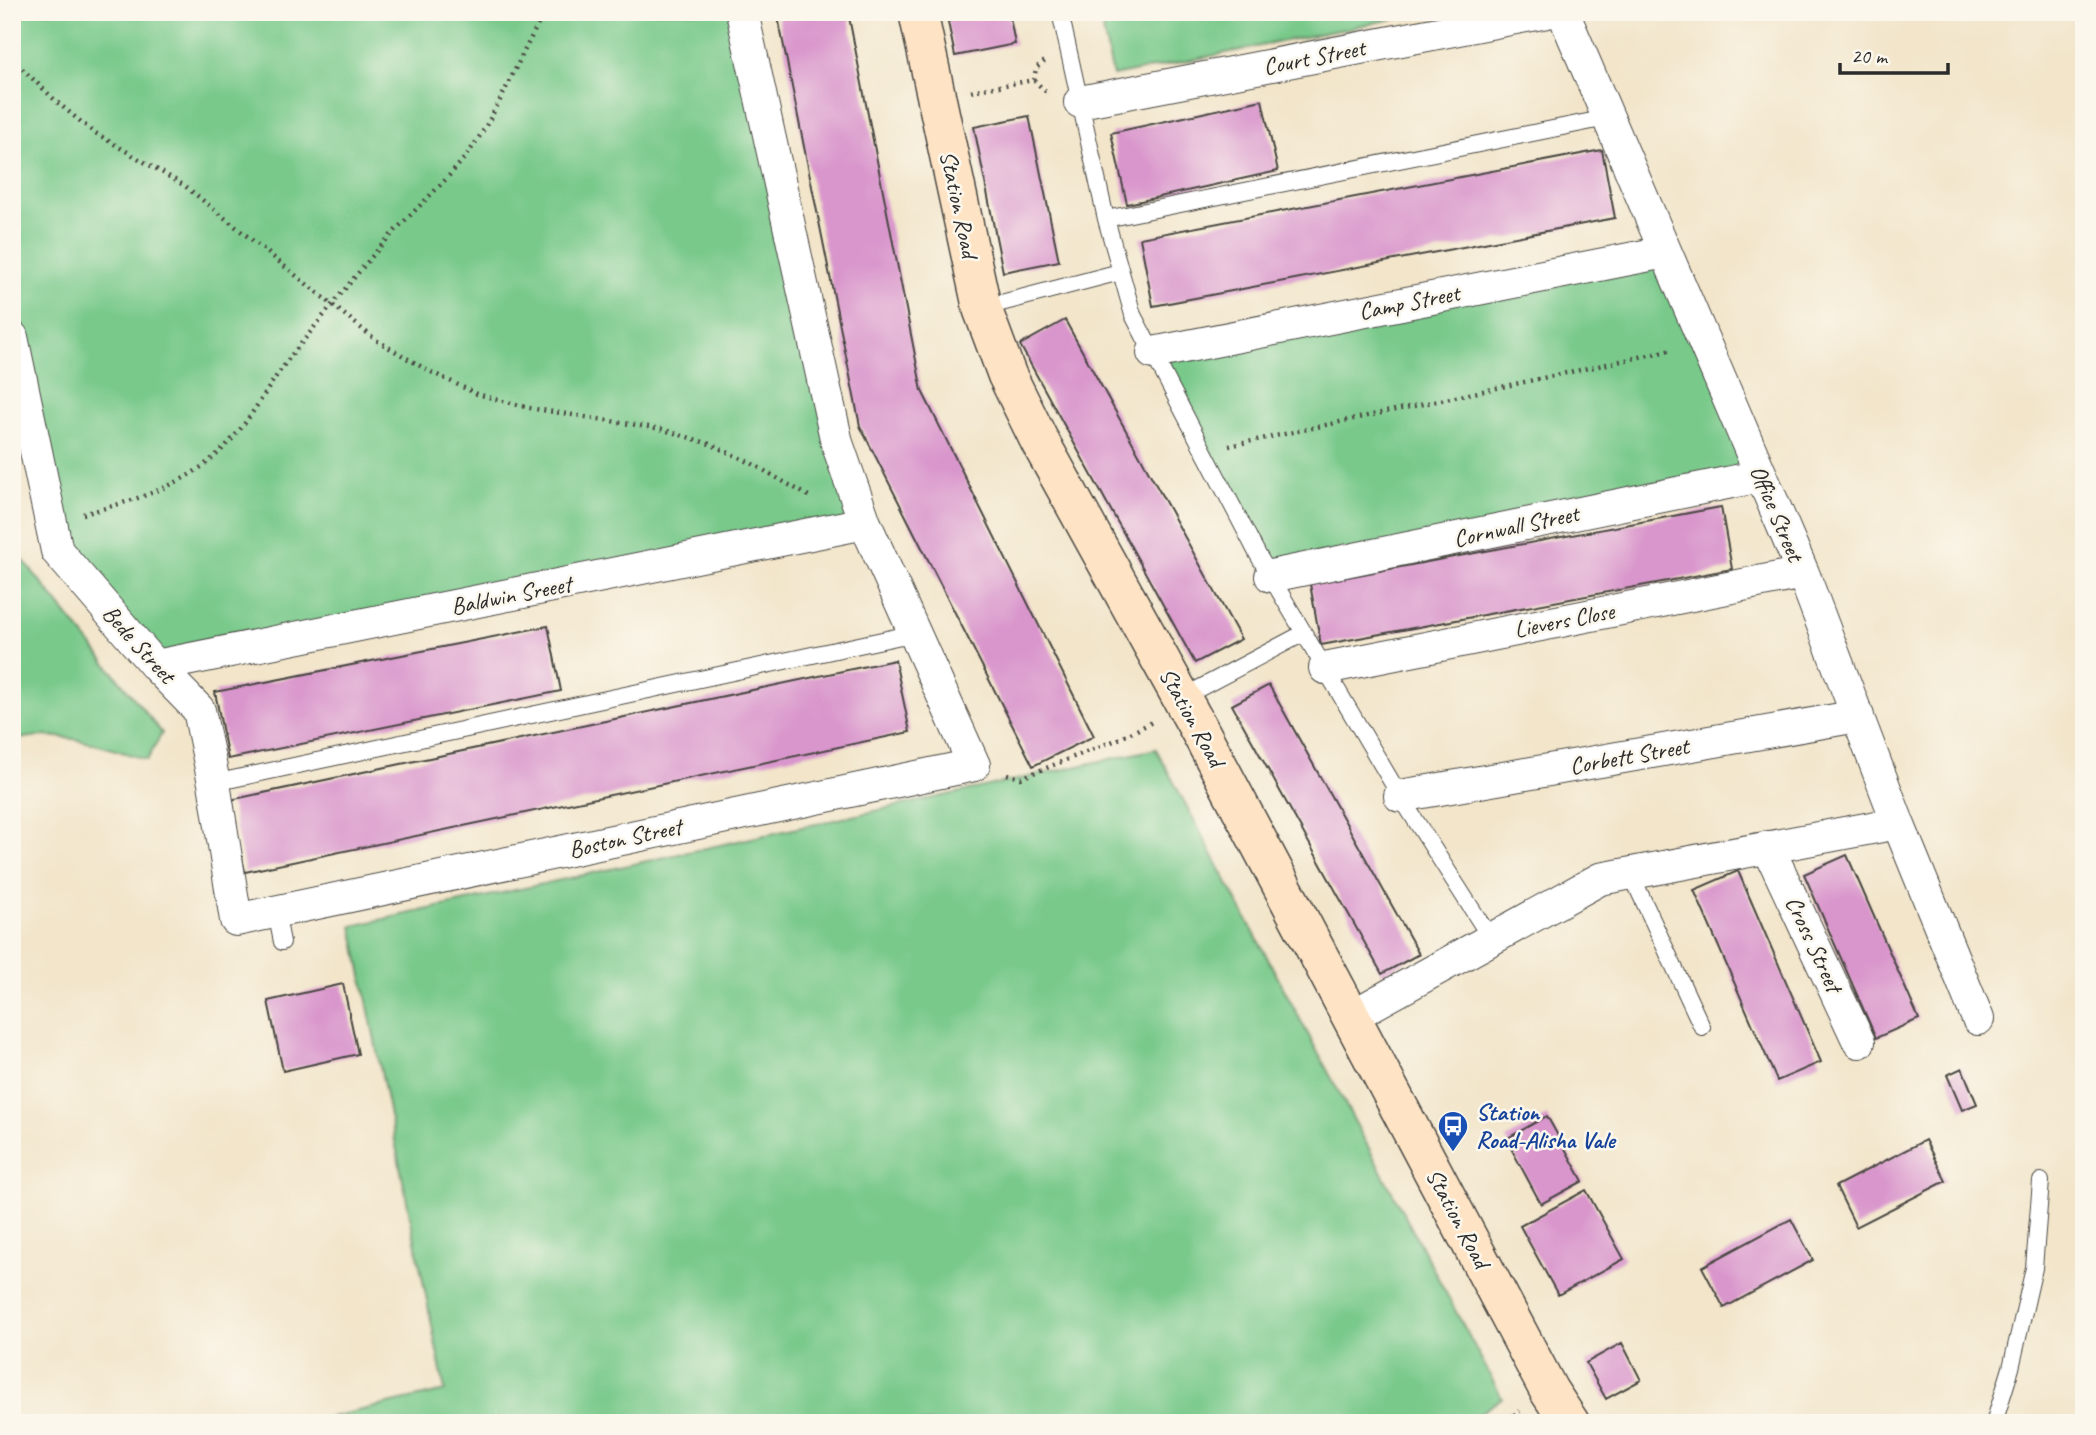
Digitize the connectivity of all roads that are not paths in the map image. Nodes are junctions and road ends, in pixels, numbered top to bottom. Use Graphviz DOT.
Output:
graph roads {
  1 [pos="742,12"];
  2 [pos="918,12"];
  3 [pos="1060,12"];
  4 [pos="1547,12"];
  5 [pos="1563,12"];
  6 [pos="1080,102"];
  7 [pos="1607,118"];
  8 [pos="1106,219"];
  9 [pos="1665,252"];
  10 [pos="1120,272"];
  11 [pos="982,308"];
  12 [pos="12,337"];
  13 [pos="1153,353"];
  14 [pos="1761,476"];
  15 [pos="865,523"];
  16 [pos="1803,573"];
  17 [pos="1271,576"];
  18 [pos="915,633"];
  19 [pos="1304,633"];
  20 [pos="156,666"];
  21 [pos="1325,668"];
  22 [pos="1181,698"];
  23 [pos="1858,716"];
  24 [pos="214,783"];
  25 [pos="1401,796"];
  26 [pos="1898,823"];
  27 [pos="1768,847"];
  28 [pos="1630,872"];
  29 [pos="279,927"];
  30 [pos="1491,939"];
  31 [pos="1352,1016"];
  32 [pos="1978,1019"];
  33 [pos="1702,1027"];
  34 [pos="1859,1042"];
  35 [pos="2041,1181"];
  36 [pos="1570,1423"];
  37 [pos="1994,1423"];
  1 -- 15 [label="street"];
  2 -- 11 [label="main road, Station Road"];
  3 -- 6 [label="lane"];
  4 -- 6 [label="street, Court Street"];
  5 -- 7 [label="street, Office Street"];
  6 -- 8 [label="lane"];
  7 -- 8 [label="lane"];
  7 -- 9 [label="street, Office Street"];
  8 -- 10 [label="lane"];
  9 -- 13 [label="street, Camp Street"];
  9 -- 14 [label="street, Office Street"];
  10 -- 11 [label="lane"];
  10 -- 13 [label="lane"];
  11 -- 22 [label="main road, Station Road"];
  12 -- 20 [label="street, Bede Street"];
  13 -- 17 [label="lane"];
  14 -- 16 [label="street, Office Street"];
  14 -- 17 [label="street, Cornwall Street"];
  15 -- 18 [label="street"];
  15 -- 20 [label="street, Baldwin Sreeet"];
  16 -- 21 [label="street, Lievers Close"];
  16 -- 23 [label="street, Office Street"];
  17 -- 19 [label="lane"];
  18 -- 24 [label="lane"];
  18 -- 29 [label="street, Boston Street"];
  19 -- 21 [label="lane"];
  19 -- 22 [label="lane"];
  20 -- 24 [label="street, Bede Street"];
  21 -- 25 [label="lane"];
  22 -- 31 [label="main road, Station Road"];
  23 -- 25 [label="street, Corbett Street"];
  23 -- 26 [label="street, Office Street"];
  24 -- 29 [label="street, Bede Street"];
  25 -- 30 [label="lane"];
  26 -- 27 [label="street"];
  26 -- 32 [label="street, Office Street"];
  27 -- 28 [label="street"];
  27 -- 34 [label="street, Cross Street"];
  28 -- 30 [label="street"];
  28 -- 33 [label="lane"];
  30 -- 31 [label="street"];
  31 -- 36 [label="main road, Station Road"];
  35 -- 37 [label="lane"];
}
